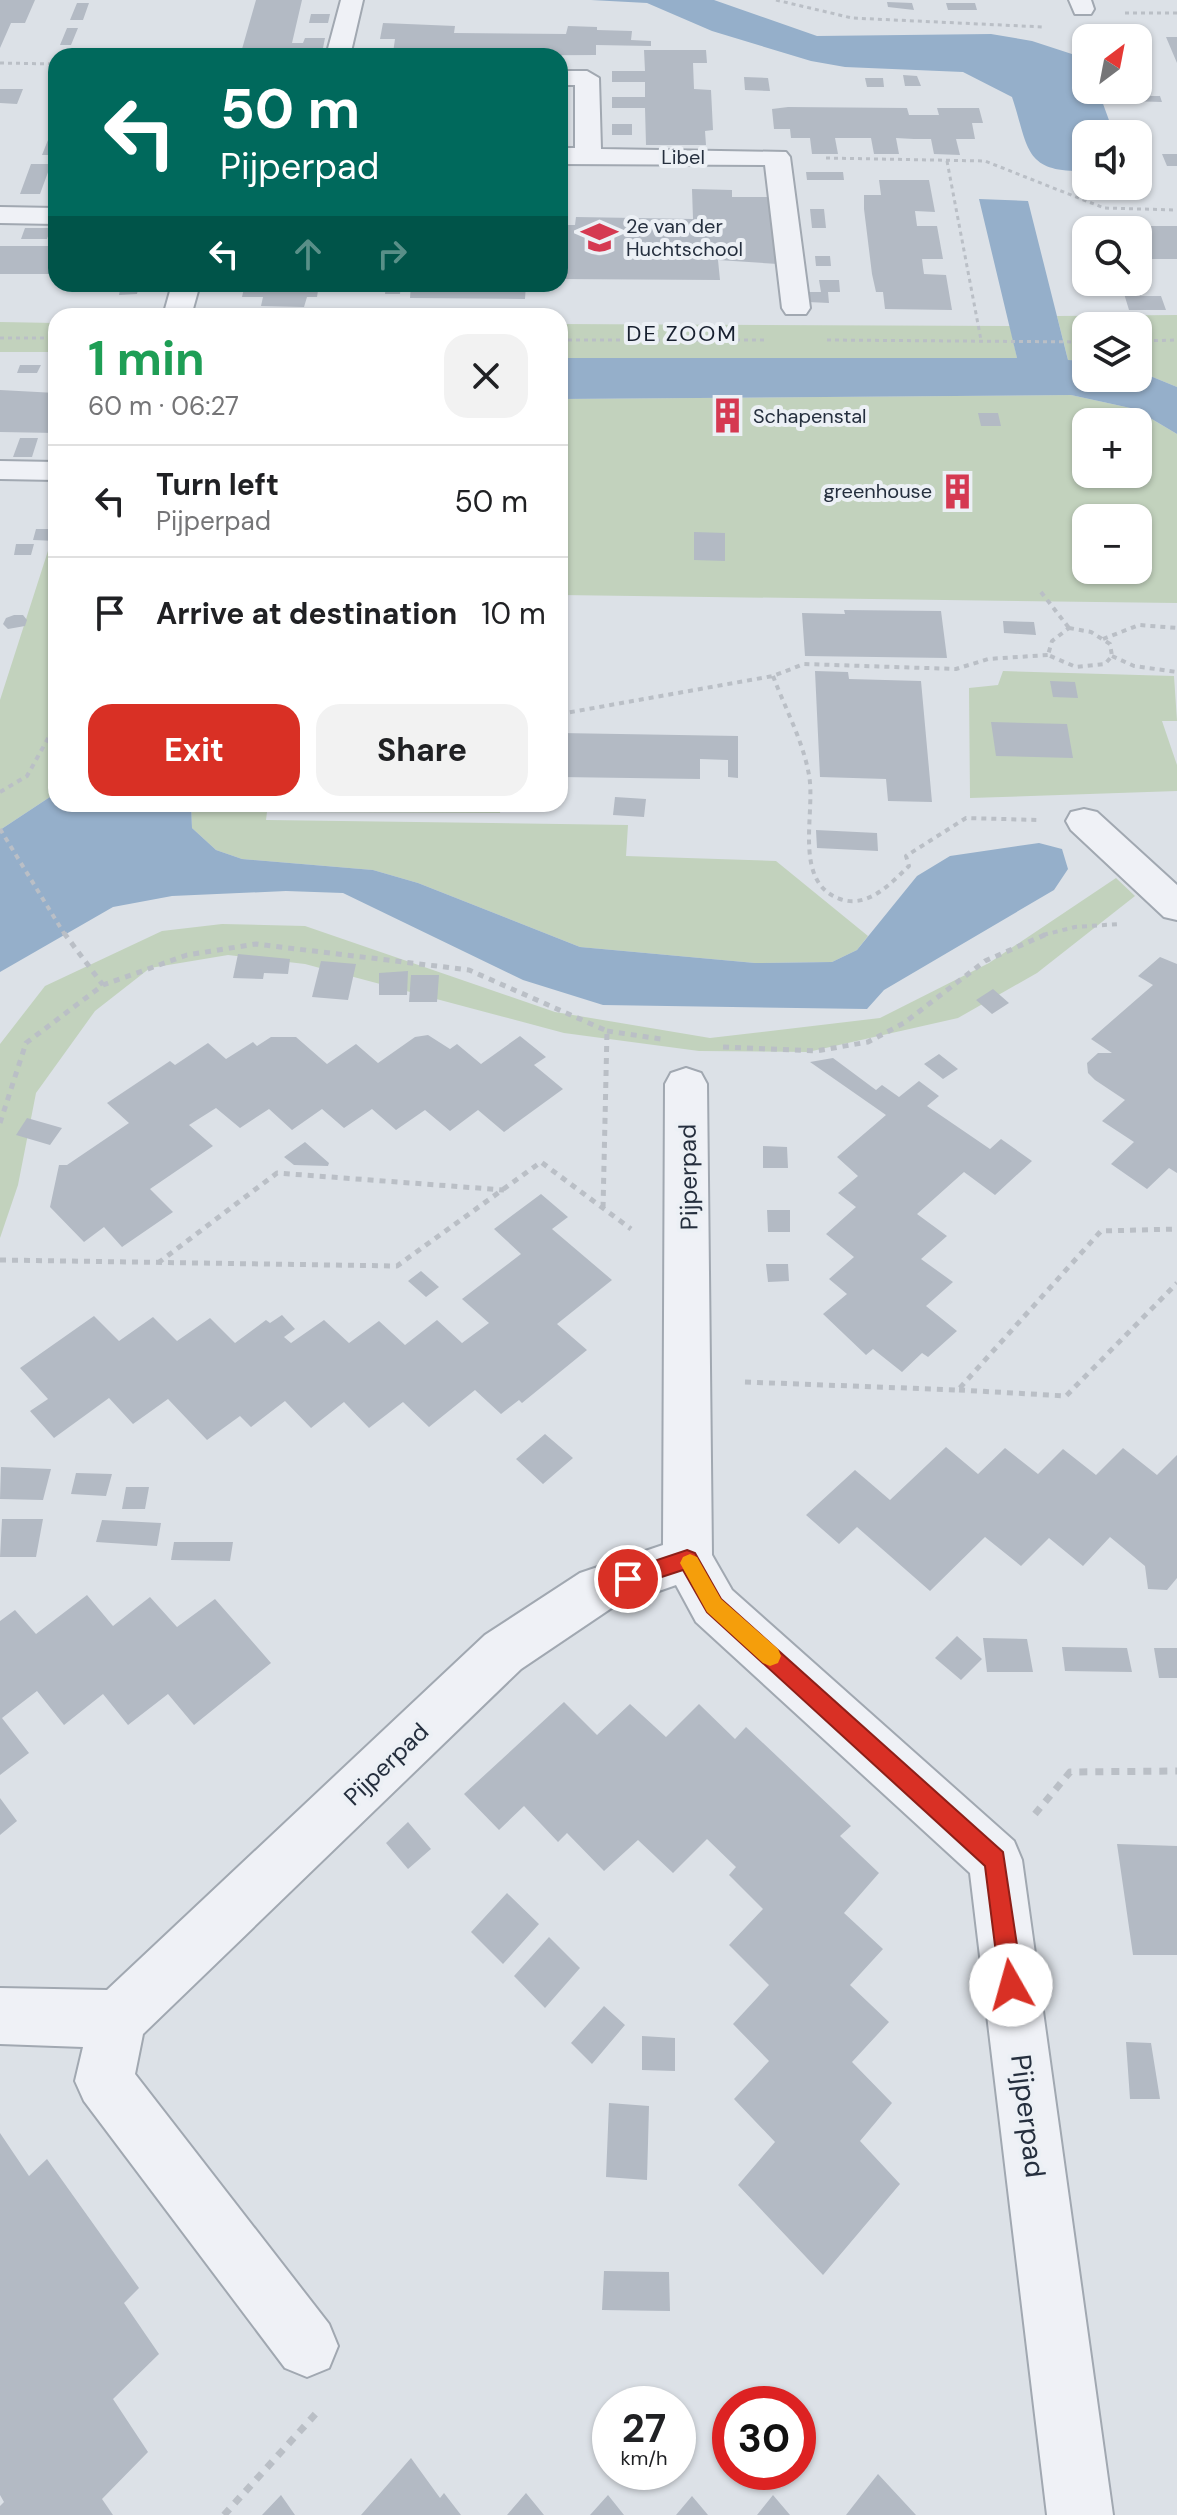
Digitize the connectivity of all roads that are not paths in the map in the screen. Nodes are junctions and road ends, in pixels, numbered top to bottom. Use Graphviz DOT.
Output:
graph roads {
  1 [pos="352,0"];
  2 [pos="340,48"];
  3 [pos="568,78"];
  4 [pos="568,156"];
  5 [pos="588,157"];
  6 [pos="0,215"];
  7 [pos="48,216"];
  8 [pos="796,308"];
  9 [pos="0,470"];
  10 [pos="48,471"];
  11 [pos="1084,821"];
  12 [pos="1173,904"];
  13 [pos="686,1084"];
  14 [pos="687,1559"];
  15 [pos="0,2016"];
  16 [pos="118,2019"];
  17 [pos="307,2346"];
  18 [pos="1080,2515"];
  1 -- 2 [label="street"];
  3 -- 5 [label="street"];
  4 -- 5 [label="street, Libel"];
  5 -- 8 [label="street, Libel"];
  6 -- 7 [label="street"];
  9 -- 10 [label="street"];
  11 -- 12 [label="street"];
  13 -- 14 [label="street, Pijperpad"];
  14 -- 16 [label="street, Pijperpad"];
  14 -- 18 [label="street, Pijperpad"];
  15 -- 16 [label="street"];
  16 -- 17 [label="street"];
}
